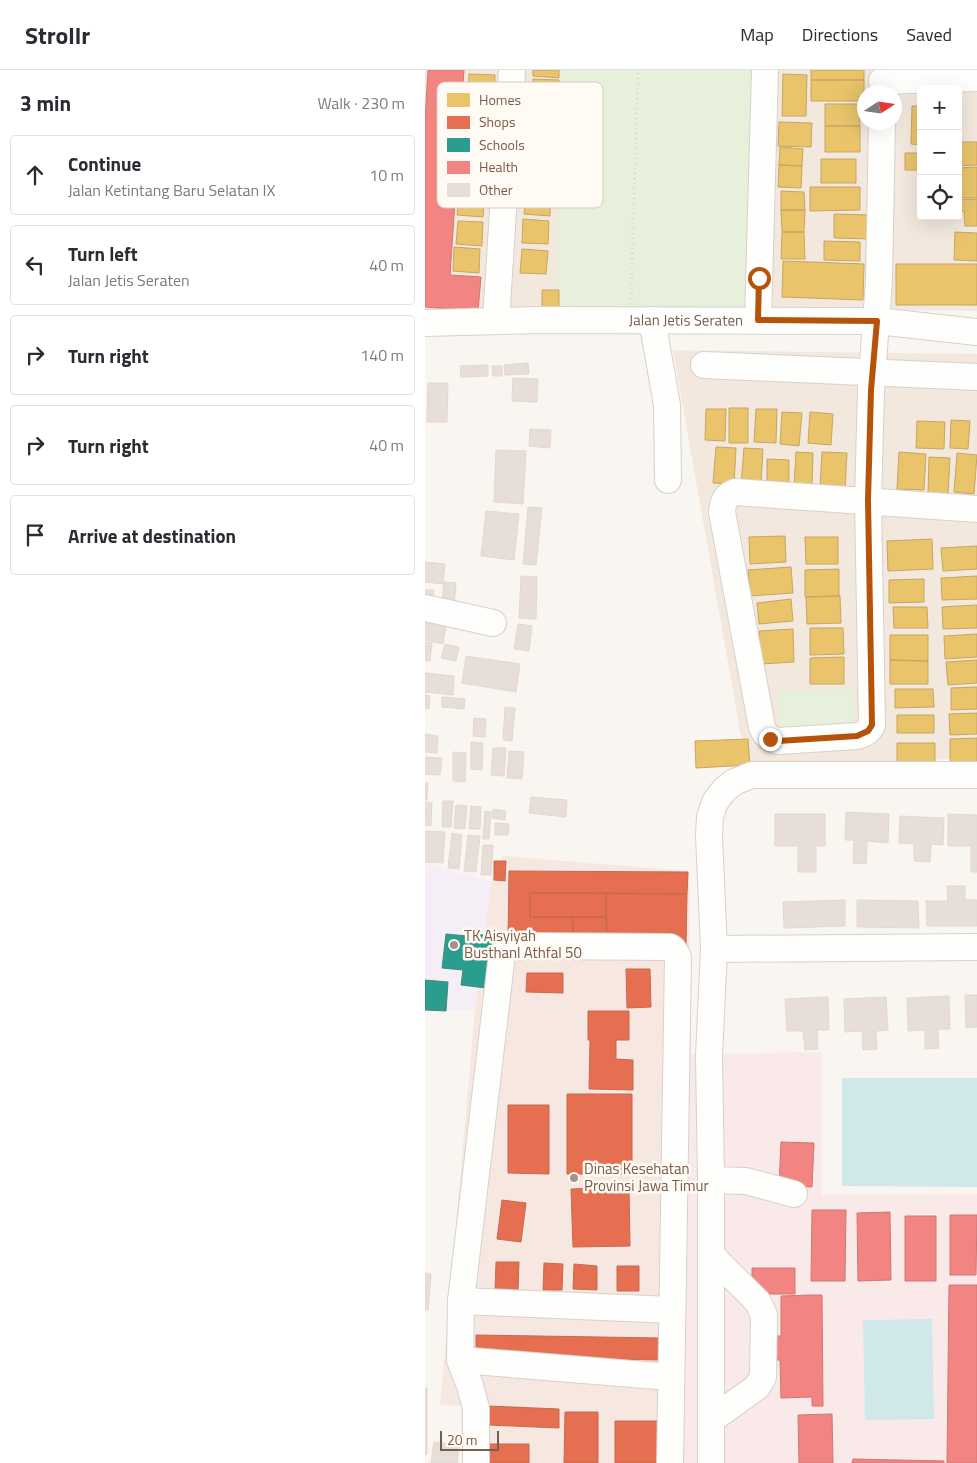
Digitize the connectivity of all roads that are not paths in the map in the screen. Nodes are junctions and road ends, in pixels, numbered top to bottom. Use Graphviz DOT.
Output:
graph roads {
  1 [pos="765,70"];
  2 [pos="977,78"];
  3 [pos="882,81"];
  4 [pos="882,130"];
  5 [pos="503,208"];
  6 [pos="758,320"];
  7 [pos="496,321"];
  8 [pos="877,321"];
  9 [pos="425,323"];
  10 [pos="977,332"];
  11 [pos="657,343"];
  12 [pos="704,365"];
  13 [pos="873,372"];
  14 [pos="977,376"];
  15 [pos="668,480"];
  16 [pos="868,500"];
  17 [pos="977,510"];
  18 [pos="425,608"];
  19 [pos="493,623"];
  20 [pos="977,775"];
  21 [pos="977,947"];
  22 [pos="714,949"];
  23 [pos="711,1180"];
  24 [pos="793,1194"];
  25 [pos="711,1255"];
  26 [pos="461,1301"];
  27 [pos="671,1310"];
  28 [pos="460,1360"];
  29 [pos="670,1377"];
  30 [pos="711,1420"];
  31 [pos="476,1463"];
  32 [pos="670,1463"];
  33 [pos="711,1463"];
  1 -- 6 [label="street"];
  2 -- 3 [label="street"];
  4 -- 8 [label="street"];
  5 -- 7 [label="street"];
  6 -- 8 [label="street, Jalan Jetis Seraten"];
  6 -- 11 [label="street, Jalan Jetis Seraten"];
  7 -- 9 [label="street, Jalan Jetis Seraten"];
  7 -- 11 [label="street, Jalan Jetis Seraten"];
  8 -- 10 [label="street, Jalan Jetis Seraten"];
  8 -- 13 [label="street"];
  11 -- 15 [label="street"];
  12 -- 13 [label="street"];
  13 -- 14 [label="street"];
  13 -- 16 [label="street"];
  16 -- 16 [label="street"];
  16 -- 17 [label="street"];
  18 -- 19 [label="street"];
  20 -- 22 [label="street"];
  21 -- 22 [label="street"];
  22 -- 23 [label="street"];
  23 -- 24 [label="street"];
  23 -- 25 [label="street"];
  25 -- 30 [label="street"];
  25 -- 30 [label="street"];
  26 -- 27 [label="street"];
  26 -- 27 [label="street"];
  26 -- 28 [label="street"];
  27 -- 29 [label="street"];
  28 -- 29 [label="street"];
  28 -- 31 [label="street"];
  29 -- 32 [label="street"];
  30 -- 33 [label="street"];
}
